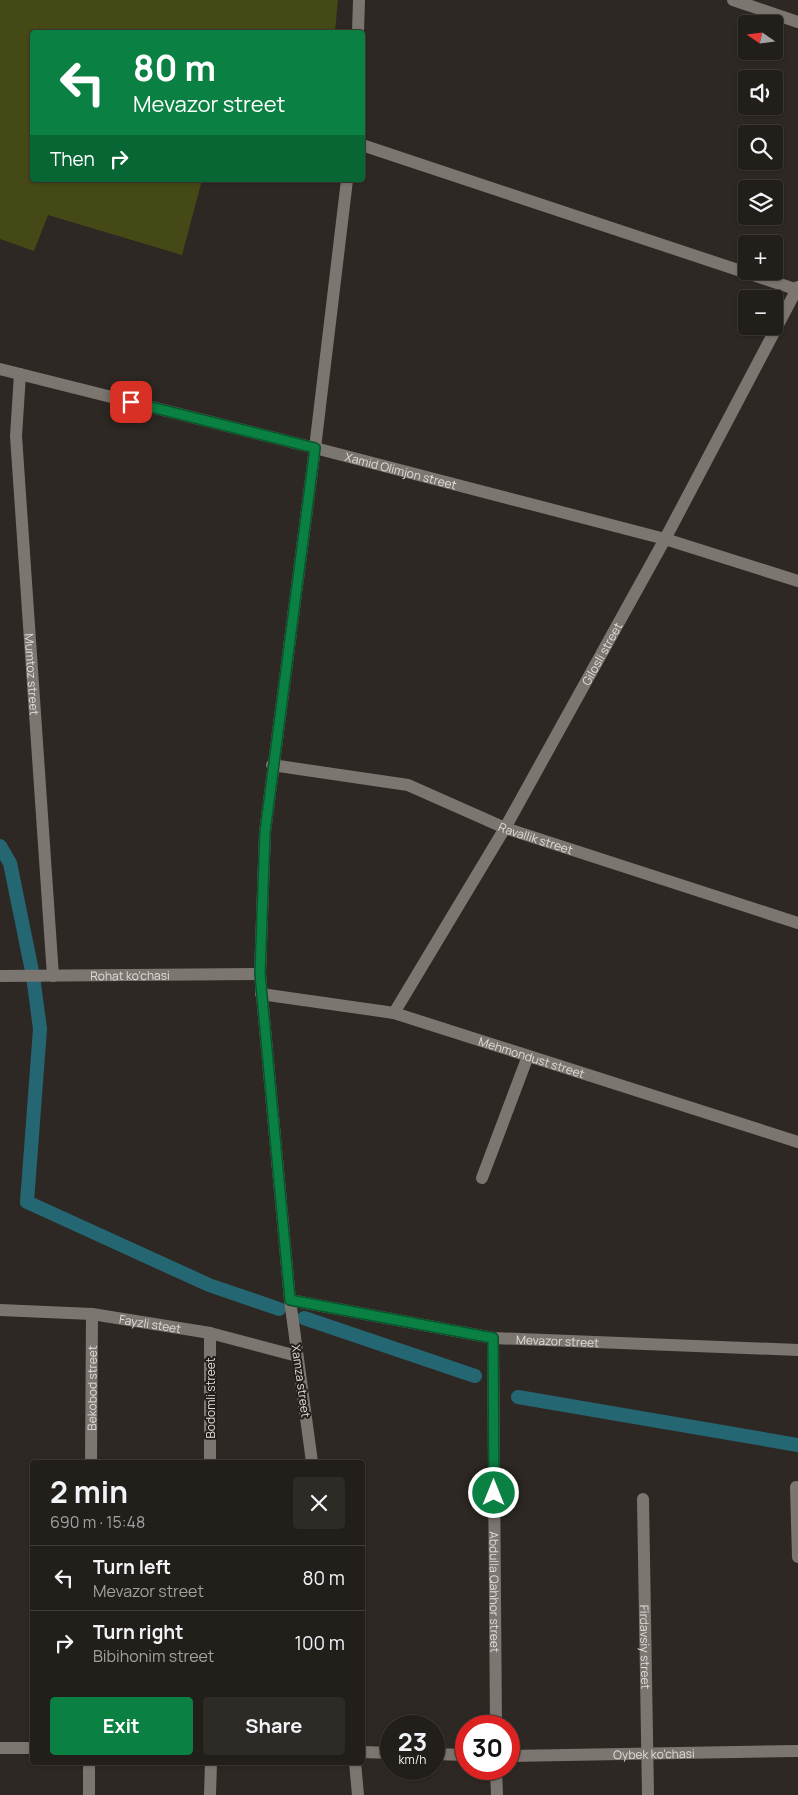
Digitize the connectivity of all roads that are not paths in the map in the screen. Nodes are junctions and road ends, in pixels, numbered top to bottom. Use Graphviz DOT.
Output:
graph roads {
  1 [pos="360,0"];
  2 [pos="734,0"];
  3 [pos="798,22"];
  4 [pos="358,30"];
  5 [pos="365,146"];
  6 [pos="347,182"];
  7 [pos="797,289"];
  8 [pos="0,369"];
  9 [pos="20,374"];
  10 [pos="315,448"];
  11 [pos="666,540"];
  12 [pos="798,581"];
  13 [pos="272,765"];
  14 [pos="505,828"];
  15 [pos="798,923"];
  16 [pos="260,974"];
  17 [pos="0,976"];
  18 [pos="53,976"];
  19 [pos="261,994"];
  20 [pos="394,1013"];
  21 [pos="528,1056"];
  22 [pos="798,1142"];
  23 [pos="482,1178"];
  24 [pos="290,1300"];
  25 [pos="0,1310"];
  26 [pos="92,1314"];
  27 [pos="210,1333"];
  28 [pos="493,1338"];
  29 [pos="798,1350"];
  30 [pos="297,1356"];
  31 [pos="91,1460"];
  32 [pos="210,1460"];
  33 [pos="312,1460"];
  34 [pos="796,1487"];
  35 [pos="643,1499"];
  36 [pos="798,1557"];
  37 [pos="496,1715"];
  38 [pos="0,1748"];
  39 [pos="30,1748"];
  40 [pos="798,1751"];
  41 [pos="365,1752"];
  42 [pos="380,1753"];
  43 [pos="647,1753"];
  44 [pos="520,1756"];
  45 [pos="89,1765"];
  46 [pos="211,1765"];
  47 [pos="355,1765"];
  48 [pos="496,1780"];
  49 [pos="89,1795"];
  50 [pos="210,1795"];
  51 [pos="358,1795"];
  52 [pos="497,1795"];
  53 [pos="648,1795"];
  1 -- 4 [label="street"];
  2 -- 3 [label="street"];
  5 -- 7 [label="street"];
  6 -- 10 [label="street, Xamza street"];
  7 -- 11 [label="street, Gilosli street"];
  8 -- 9 [label="street, Xamid Olimjon street"];
  9 -- 10 [label="street, Xamid Olimjon street"];
  9 -- 18 [label="street, Mumtoz street"];
  10 -- 11 [label="street, Xamid Olimjon street"];
  10 -- 13 [label="street, Xamza street"];
  11 -- 12 [label="street, Xamid Olimjon street"];
  11 -- 14 [label="street, Gilosli street"];
  13 -- 14 [label="street, Ravallik street"];
  13 -- 16 [label="street, Xamza street"];
  14 -- 15 [label="street, Ravallik street"];
  14 -- 20 [label="street, Gilosli street"];
  16 -- 18 [label="street, Rohat ko'chasi"];
  16 -- 19 [label="street, Xamza street"];
  17 -- 18 [label="street, Rohat ko'chasi"];
  19 -- 20 [label="street, Mehmondust street"];
  19 -- 24 [label="street, Xamza street"];
  20 -- 21 [label="street, Mehmondust street"];
  21 -- 22 [label="street, Mehmondust street"];
  21 -- 23 [label="street"];
  24 -- 28 [label="street, Mevazor street"];
  24 -- 30 [label="street, Xamza street"];
  25 -- 26 [label="street, Fayzli steet"];
  26 -- 27 [label="street, Fayzli steet"];
  26 -- 31 [label="street, Bekobod street"];
  27 -- 30 [label="street, Fayzli steet"];
  27 -- 32 [label="street, Bodomli street"];
  28 -- 29 [label="street, Mevazor street"];
  28 -- 37 [label="street, Abdulla Qahhor street"];
  30 -- 33 [label="street, Xamza street"];
  34 -- 36 [label="street"];
  35 -- 43 [label="street, Firdavsiy street"];
  38 -- 39 [label="street"];
  40 -- 43 [label="street, Oybek ko'chasi"];
  41 -- 42 [label="street"];
  43 -- 44 [label="street, Oybek ko'chasi"];
  43 -- 53 [label="street, Firdavsiy street"];
  45 -- 49 [label="street"];
  46 -- 50 [label="street"];
  47 -- 51 [label="street"];
  48 -- 52 [label="street"];
}
